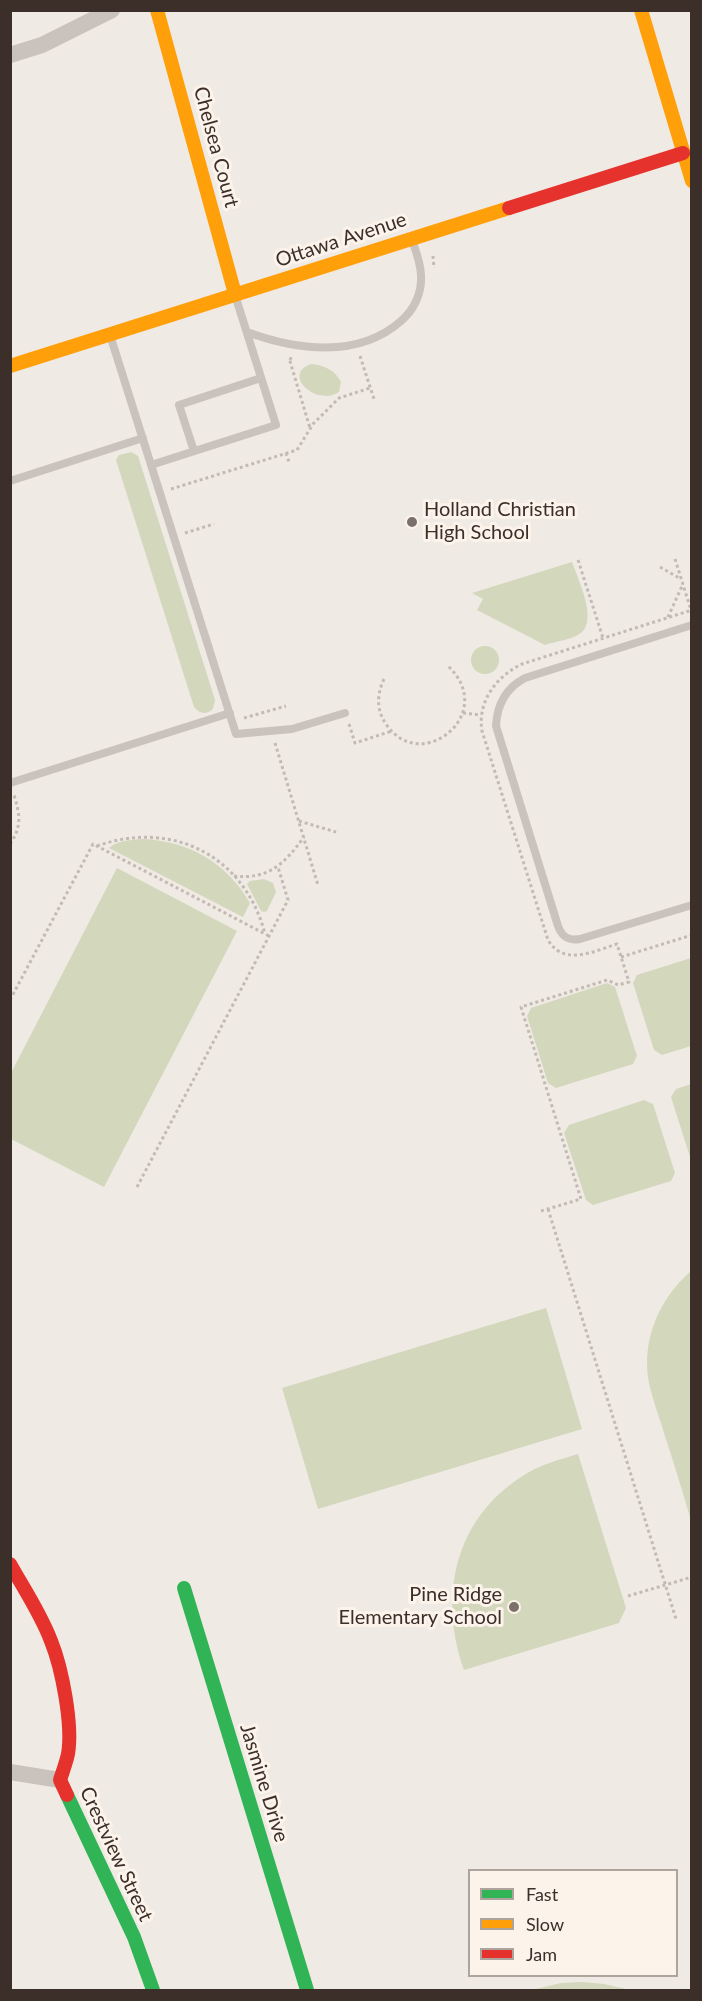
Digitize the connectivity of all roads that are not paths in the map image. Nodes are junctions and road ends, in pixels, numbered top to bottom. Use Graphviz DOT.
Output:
graph roads {
  1 [pos="112,10"];
  2 [pos="157,10"];
  3 [pos="640,10"];
  4 [pos="10,55"];
  5 [pos="683,153"];
  6 [pos="692,181"];
  7 [pos="412,238"];
  8 [pos="235,294"];
  9 [pos="247,332"];
  10 [pos="110,334"];
  11 [pos="10,366"];
  12 [pos="261,378"];
  13 [pos="143,438"];
  14 [pos="194,451"];
  15 [pos="151,465"];
  16 [pos="10,481"];
  17 [pos="692,625"];
  18 [pos="230,713"];
  19 [pos="345,713"];
  20 [pos="10,783"];
  21 [pos="692,905"];
  22 [pos="10,1564"];
  23 [pos="184,1588"];
  24 [pos="10,1772"];
  25 [pos="60,1779"];
  26 [pos="153,1990"];
  27 [pos="308,1990"];
  1 -- 4 [label="street"];
  2 -- 8 [label="street, Chelsea Court"];
  3 -- 5 [label="street"];
  5 -- 6 [label="street"];
  5 -- 7 [label="street, Ottawa Avenue"];
  7 -- 8 [label="street, Ottawa Avenue"];
  7 -- 9 [label="lane"];
  8 -- 9 [label="lane"];
  8 -- 10 [label="street, Ottawa Avenue"];
  9 -- 12 [label="lane"];
  10 -- 11 [label="street, Ottawa Avenue"];
  10 -- 13 [label="lane"];
  12 -- 14 [label="lane"];
  12 -- 14 [label="lane"];
  13 -- 15 [label="lane"];
  13 -- 16 [label="lane"];
  14 -- 15 [label="lane"];
  15 -- 18 [label="lane"];
  17 -- 21 [label="lane"];
  18 -- 19 [label="lane"];
  18 -- 20 [label="lane"];
  22 -- 25 [label="street, Crestview Street"];
  23 -- 27 [label="street, Jasmine Drive"];
  24 -- 25 [label="street"];
  25 -- 26 [label="street, Crestview Street"];
}
